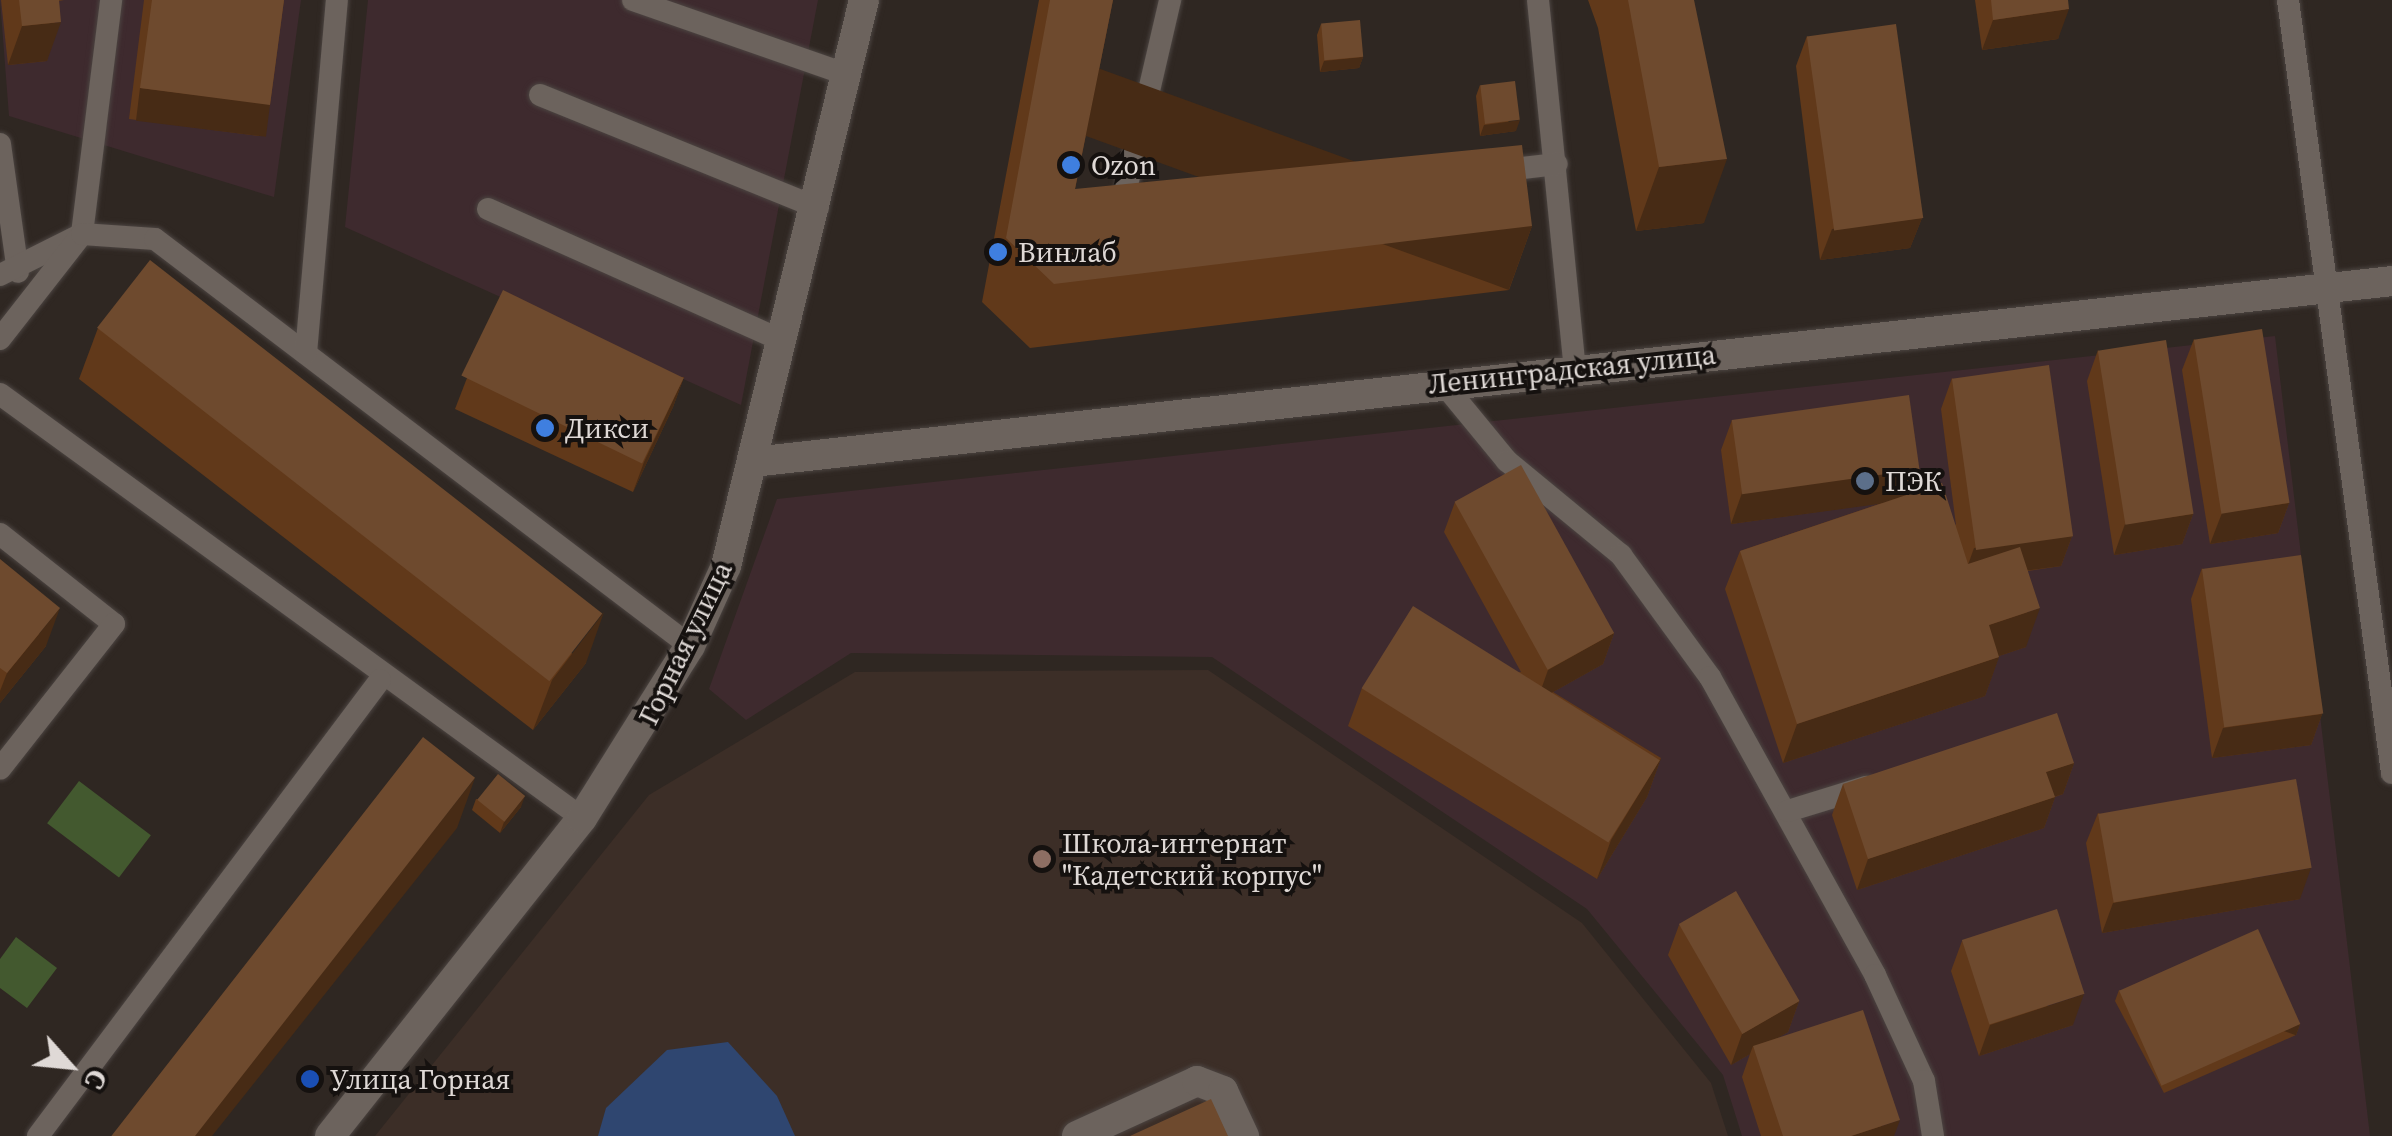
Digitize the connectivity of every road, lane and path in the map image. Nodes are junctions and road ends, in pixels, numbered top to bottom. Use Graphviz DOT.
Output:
graph roads {
  1 [pos="110,0"];
  2 [pos="337,0"];
  3 [pos="632,0"];
  4 [pos="864,0"];
  5 [pos="1170,0"];
  6 [pos="1538,0"];
  7 [pos="2288,0"];
  8 [pos="848,75"];
  9 [pos="540,95"];
  10 [pos="0,144"];
  11 [pos="1557,164"];
  12 [pos="1478,173"];
  13 [pos="818,208"];
  14 [pos="488,209"];
  15 [pos="1140,212"];
  16 [pos="82,234"];
  17 [pos="9,273"];
  18 [pos="2392,281"];
  19 [pos="2326,290"];
  20 [pos="0,339"];
  21 [pos="783,341"];
  22 [pos="306,354"];
  23 [pos="1575,369"];
  24 [pos="1442,382"];
  25 [pos="3,403"];
  26 [pos="753,462"];
  27 [pos="0,534"];
  28 [pos="690,646"];
  29 [pos="380,680"];
  30 [pos="0,769"];
  31 [pos="2392,774"];
  32 [pos="1900,777"];
  33 [pos="1788,811"];
  34 [pos="582,818"];
  35 [pos="38,1136"];
  36 [pos="330,1136"];
  37 [pos="1077,1136"];
  38 [pos="1244,1136"];
  39 [pos="1933,1136"];
  1 -- 16 [label="lane"];
  2 -- 22 [label="lane"];
  3 -- 8 [label="lane"];
  4 -- 8 [label="street, Горная улица"];
  5 -- 15 [label="lane"];
  6 -- 11 [label="lane"];
  7 -- 19 [label="lane"];
  8 -- 13 [label="street, Горная улица"];
  9 -- 13 [label="lane"];
  10 -- 17 [label="lane"];
  11 -- 12 [label="lane"];
  11 -- 23 [label="lane"];
  13 -- 21 [label="street, Горная улица"];
  14 -- 21 [label="lane"];
  16 -- 17 [label="lane"];
  16 -- 20 [label="lane"];
  16 -- 22 [label="lane"];
  18 -- 19 [label="street, Ленинградская улица"];
  19 -- 23 [label="street, Ленинградская улица"];
  19 -- 31 [label="lane"];
  21 -- 26 [label="street, Горная улица"];
  22 -- 28 [label="lane"];
  23 -- 24 [label="street, Ленинградская улица"];
  24 -- 26 [label="street, Ленинградская улица"];
  24 -- 33 [label="lane"];
  25 -- 29 [label="lane"];
  26 -- 28 [label="street, Горная улица"];
  27 -- 30 [label="lane"];
  28 -- 34 [label="street, Горная улица"];
  29 -- 34 [label="lane"];
  29 -- 35 [label="lane"];
  32 -- 33 [label="lane"];
  33 -- 39 [label="lane"];
  34 -- 36 [label="street, Горная улица"];
  37 -- 38 [label="street"];
}
